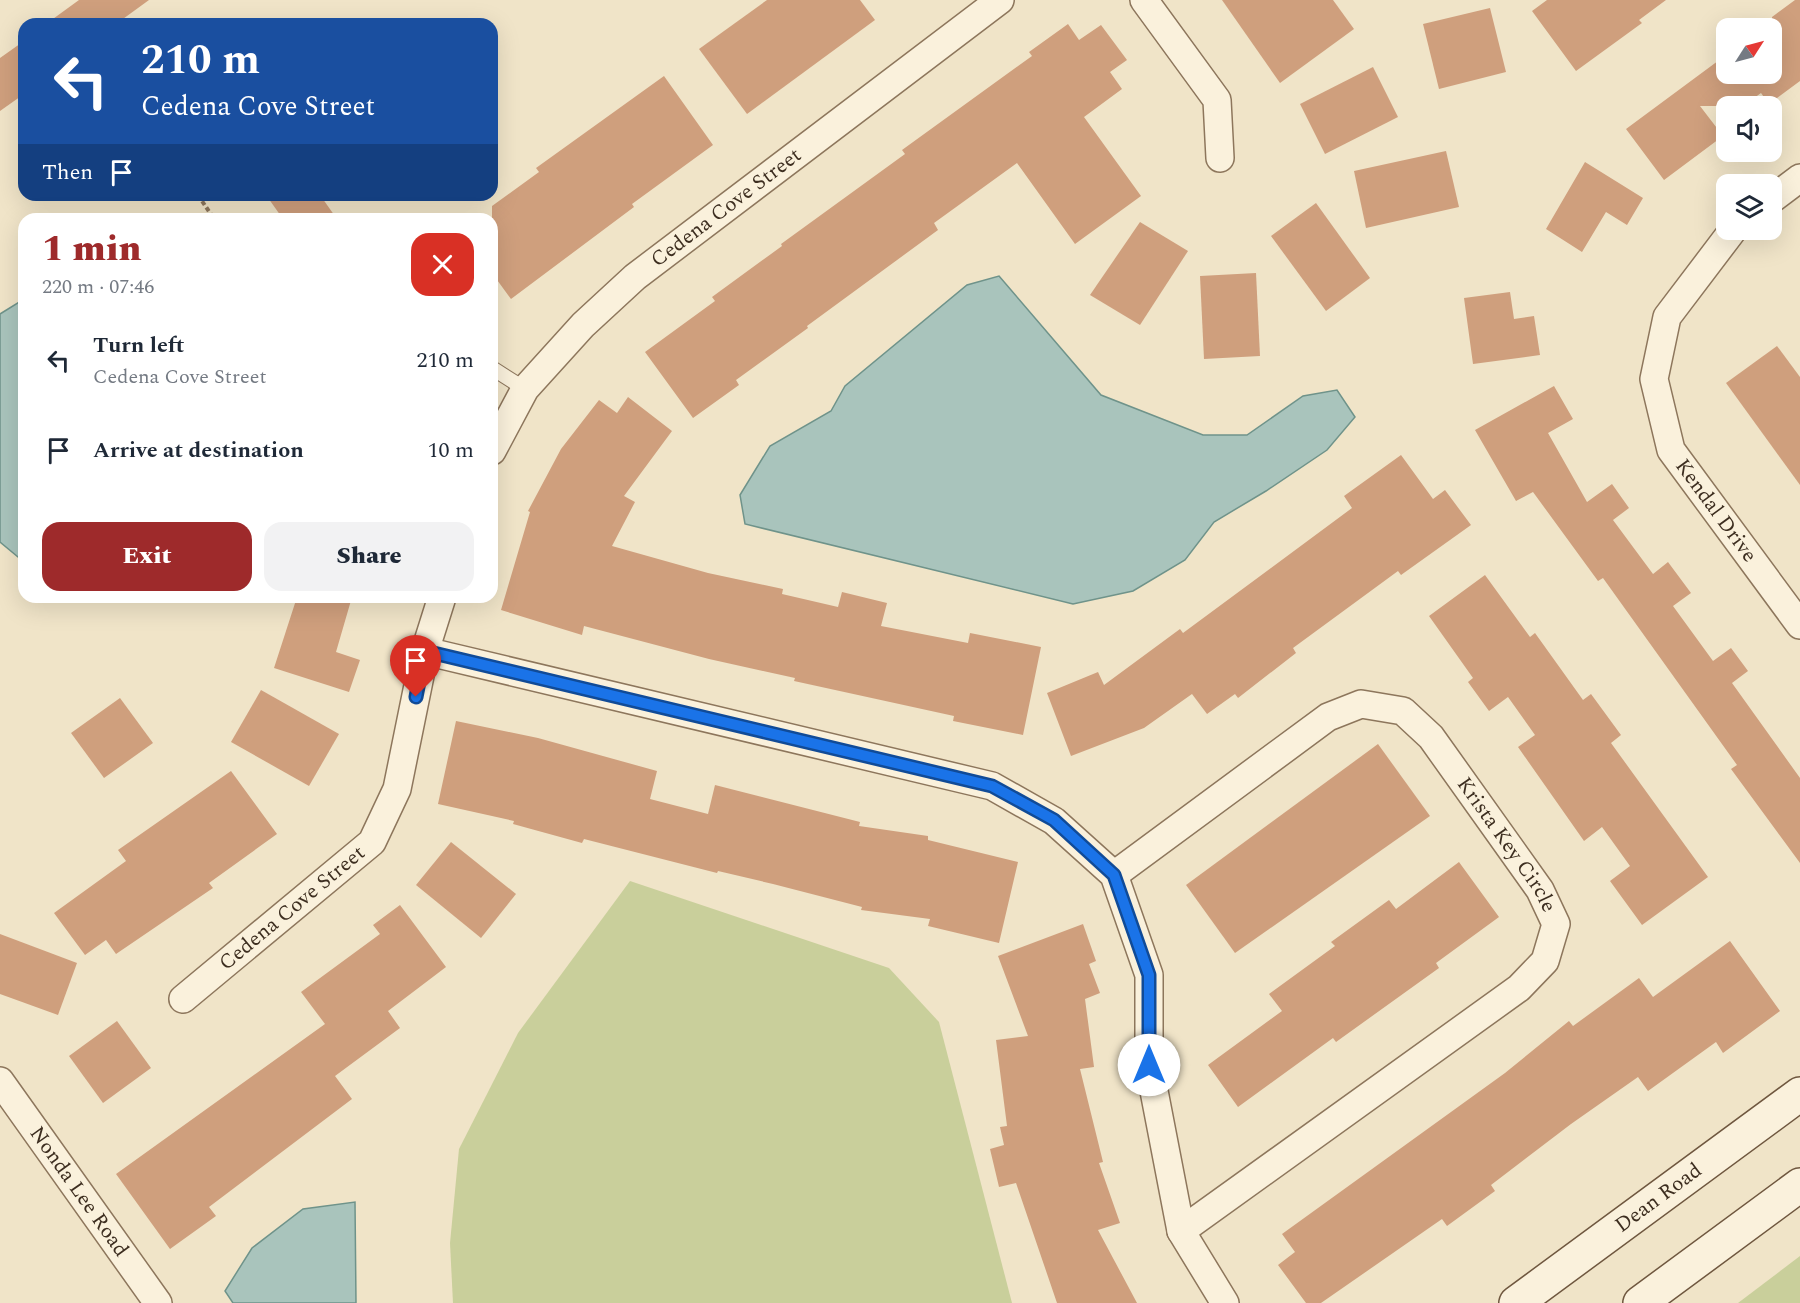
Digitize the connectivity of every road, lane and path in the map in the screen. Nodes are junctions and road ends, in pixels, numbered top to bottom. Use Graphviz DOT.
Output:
graph roads {
  1 [pos="999,0"];
  2 [pos="1144,0"];
  3 [pos="1220,158"];
  4 [pos="1800,178"];
  5 [pos="1782,192"];
  6 [pos="1725,240"];
  7 [pos="498,372"];
  8 [pos="525,389"];
  9 [pos="498,440"];
  10 [pos="439,603"];
  11 [pos="1800,625"];
  12 [pos="425,651"];
  13 [pos="1114,875"];
  14 [pos="183,999"];
  15 [pos="0,1081"];
  16 [pos="1800,1094"];
  17 [pos="1800,1185"];
  18 [pos="1181,1232"];
  19 [pos="158,1303"];
  20 [pos="1225,1303"];
  21 [pos="1516,1303"];
  22 [pos="1640,1303"];
  1 -- 8 [label="street, Cedena Cove Street"];
  2 -- 3 [label="street"];
  4 -- 5 [label="street"];
  6 -- 11 [label="street, Kendal Drive"];
  7 -- 8 [label="lane"];
  8 -- 9 [label="street, Cedena Cove Street"];
  10 -- 12 [label="street, Cedena Cove Street"];
  12 -- 13 [label="street"];
  12 -- 14 [label="street, Cedena Cove Street"];
  13 -- 18 [label="street"];
  13 -- 18 [label="street, Krista Key Circle"];
  15 -- 19 [label="street, Nonda Lee Road"];
  16 -- 21 [label="main road, Dean Road"];
  17 -- 22 [label="main road"];
  18 -- 20 [label="street"];
}
